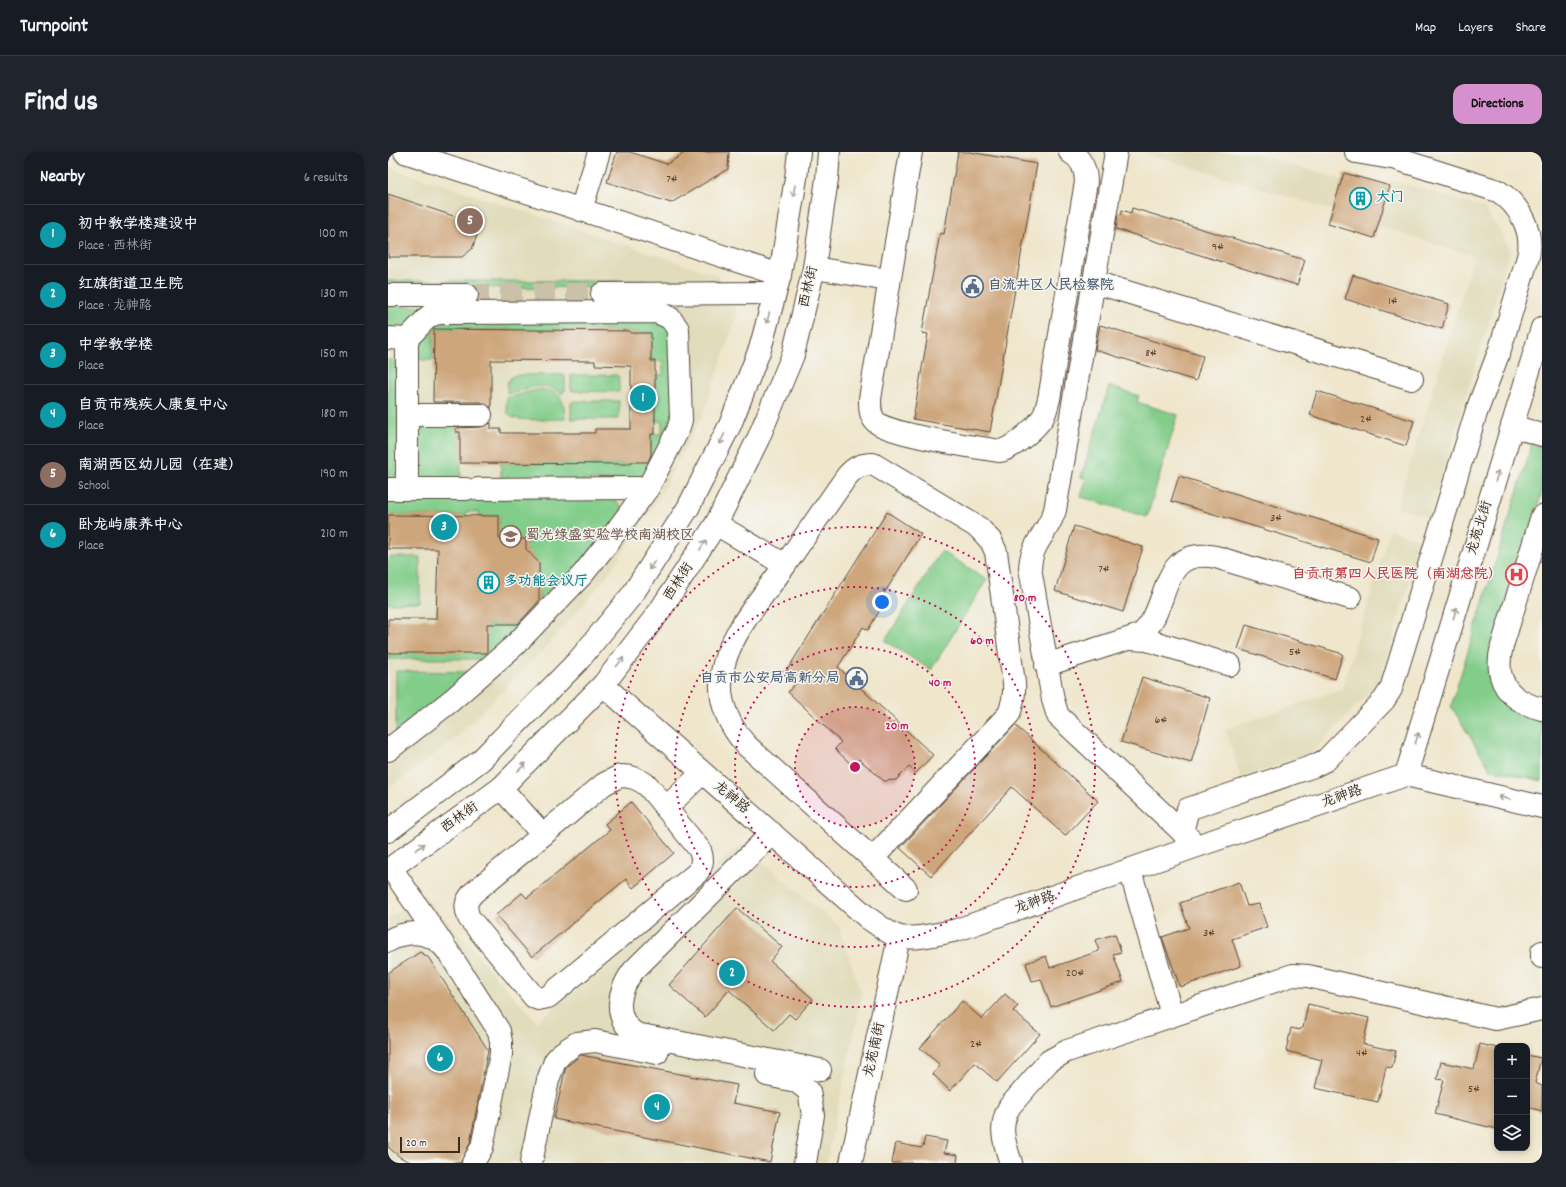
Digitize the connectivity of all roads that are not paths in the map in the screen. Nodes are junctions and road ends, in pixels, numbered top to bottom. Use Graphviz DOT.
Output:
graph roads {
  1 [pos="405,152"];
  2 [pos="600,152"];
  3 [pos="799,152"];
  4 [pos="829,152"];
  5 [pos="911,152"];
  6 [pos="1070,152"];
  7 [pos="1116,152"];
  8 [pos="1356,152"];
  9 [pos="581,210"];
  10 [pos="814,268"];
  11 [pos="889,280"];
  12 [pos="1094,282"];
  13 [pos="777,284"];
  14 [pos="602,294"];
  15 [pos="388,295"];
  16 [pos="467,295"];
  17 [pos="1542,328"];
  18 [pos="397,339"];
  19 [pos="1412,379"];
  20 [pos="407,415"];
  21 [pos="481,415"];
  22 [pos="1512,426"];
  23 [pos="1542,435"];
  24 [pos="648,488"];
  25 [pos="397,489"];
  26 [pos="1542,516"];
  27 [pos="716,524"];
  28 [pos="785,565"];
  29 [pos="1350,598"];
  30 [pos="1159,607"];
  31 [pos="1131,639"];
  32 [pos="1184,651"];
  33 [pos="1046,665"];
  34 [pos="1230,665"];
  35 [pos="603,685"];
  36 [pos="1542,709"];
  37 [pos="388,750"];
  38 [pos="702,773"];
  39 [pos="1406,775"];
  40 [pos="501,788"];
  41 [pos="1542,807"];
  42 [pos="666,808"];
  43 [pos="388,831"];
  44 [pos="772,833"];
  45 [pos="543,835"];
  46 [pos="1189,839"];
  47 [pos="872,859"];
  48 [pos="390,869"];
  49 [pos="1130,870"];
  50 [pos="906,889"];
  51 [pos="898,937"];
  52 [pos="388,941"];
  53 [pos="444,946"];
  54 [pos="1542,952"];
  55 [pos="1542,957"];
  56 [pos="1542,1009"];
  57 [pos="1172,1015"];
  58 [pos="820,1070"];
  59 [pos="473,1163"];
  60 [pos="531,1163"];
  61 [pos="805,1163"];
  62 [pos="851,1163"];
  63 [pos="1011,1163"];
  1 -- 9 [label="street"];
  2 -- 9 [label="street"];
  3 -- 13 [label="street, one-way"];
  4 -- 10 [label="street, 西林街"];
  5 -- 11 [label="street"];
  6 -- 11 [label="street"];
  7 -- 12 [label="street"];
  8 -- 46 [label="street"];
  9 -- 13 [label="street"];
  10 -- 11 [label="street"];
  10 -- 27 [label="street, 西林街"];
  12 -- 19 [label="street"];
  12 -- 33 [label="street"];
  13 -- 14 [label="street"];
  13 -- 43 [label="street, one-way"];
  15 -- 16 [label="street"];
  17 -- 22 [label="street, 龙苑北街"];
  18 -- 20 [label="street"];
  18 -- 24 [label="street"];
  20 -- 21 [label="street"];
  20 -- 25 [label="street"];
  22 -- 23 [label="street"];
  39 -- 22 [label="street, 龙苑北街, one-way"];
  24 -- 25 [label="street"];
  24 -- 37 [label="street"];
  26 -- 36 [label="street"];
  27 -- 28 [label="street"];
  35 -- 27 [label="street, 西林街, one-way"];
  28 -- 47 [label="street"];
  28 -- 47 [label="street"];
  29 -- 30 [label="street"];
  30 -- 31 [label="street"];
  30 -- 32 [label="street"];
  31 -- 32 [label="street"];
  31 -- 33 [label="street"];
  32 -- 34 [label="street"];
  33 -- 46 [label="street"];
  35 -- 38 [label="street, 龙神路"];
  40 -- 35 [label="street, 西林街, one-way"];
  38 -- 42 [label="street"];
  38 -- 44 [label="street, 龙神路"];
  41 -- 39 [label="street, one-way"];
  39 -- 46 [label="street, 龙神路"];
  40 -- 45 [label="street"];
  48 -- 40 [label="street, 西林街, one-way"];
  42 -- 45 [label="street"];
  42 -- 45 [label="street"];
  44 -- 51 [label="street, 龙神路"];
  44 -- 58 [label="street"];
  46 -- 49 [label="street, 龙神路"];
  47 -- 50 [label="street"];
  48 -- 53 [label="street"];
  49 -- 51 [label="street, 龙神路"];
  49 -- 57 [label="street"];
  51 -- 62 [label="street, 龙苑南街"];
  52 -- 53 [label="street"];
  53 -- 59 [label="street"];
  54 -- 55 [label="street"];
  56 -- 57 [label="street"];
  57 -- 63 [label="street"];
  60 -- 61 [label="street"];
}
